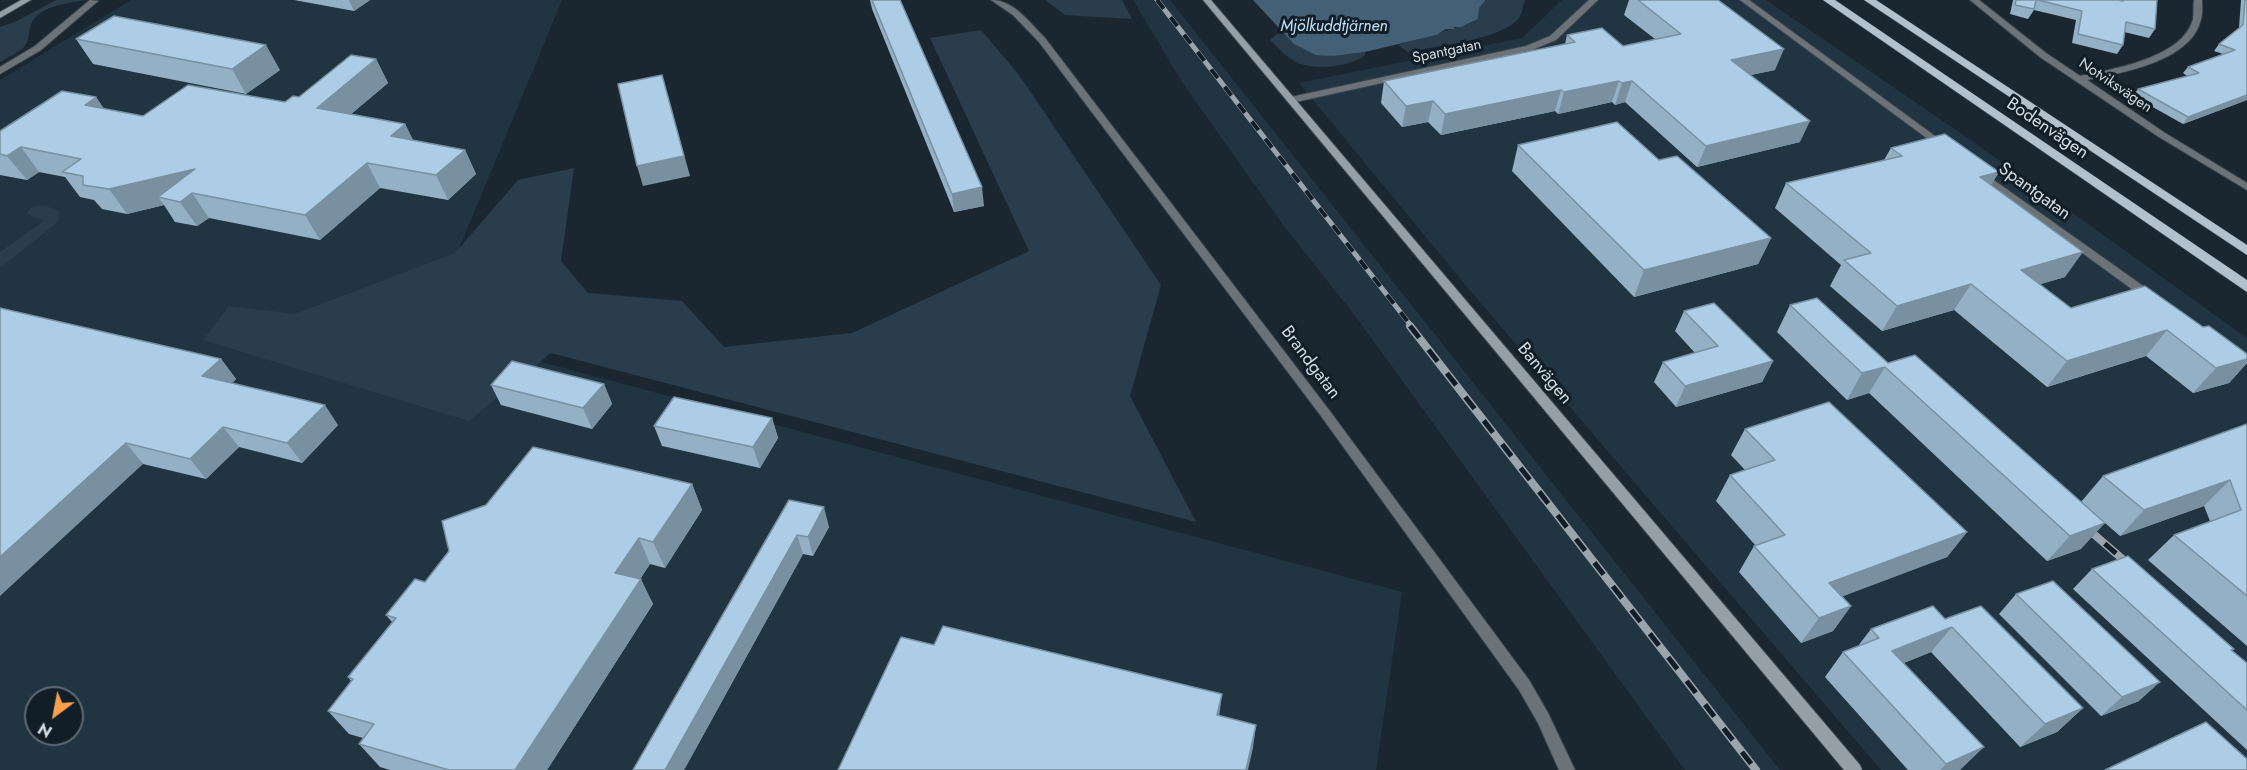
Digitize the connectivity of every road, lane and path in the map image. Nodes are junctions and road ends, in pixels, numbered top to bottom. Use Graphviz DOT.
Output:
graph roads {
  1 [pos="27,0"];
  2 [pos="995,0"];
  3 [pos="1207,0"];
  4 [pos="1593,0"];
  5 [pos="1744,0"];
  6 [pos="1828,0"];
  7 [pos="1869,0"];
  8 [pos="1974,0"];
  9 [pos="2198,0"];
  10 [pos="93,1"];
  11 [pos="0,15"];
  12 [pos="0,71"];
  13 [pos="2079,80"];
  14 [pos="1291,100"];
  15 [pos="1949,151"];
  16 [pos="1968,165"];
  17 [pos="2247,187"];
  18 [pos="2247,251"];
  19 [pos="2247,287"];
  20 [pos="2157,302"];
  21 [pos="1568,770"];
  22 [pos="1854,770"];
  1 -- 11 [label="street"];
  2 -- 21 [label="street, Brandgatan"];
  3 -- 14 [label="street, Banvägen"];
  4 -- 14 [label="street, Spantgatan"];
  5 -- 15 [label="street"];
  6 -- 19 [label="main road, Bodenvägen"];
  7 -- 18 [label="main road, Bodenvägen"];
  8 -- 13 [label="street, Notviksvägen"];
  9 -- 13 [label="street"];
  10 -- 12 [label="street"];
  13 -- 17 [label="street, Notviksvägen"];
  14 -- 22 [label="street, Banvägen"];
  16 -- 20 [label="street, Spantgatan"];
}
